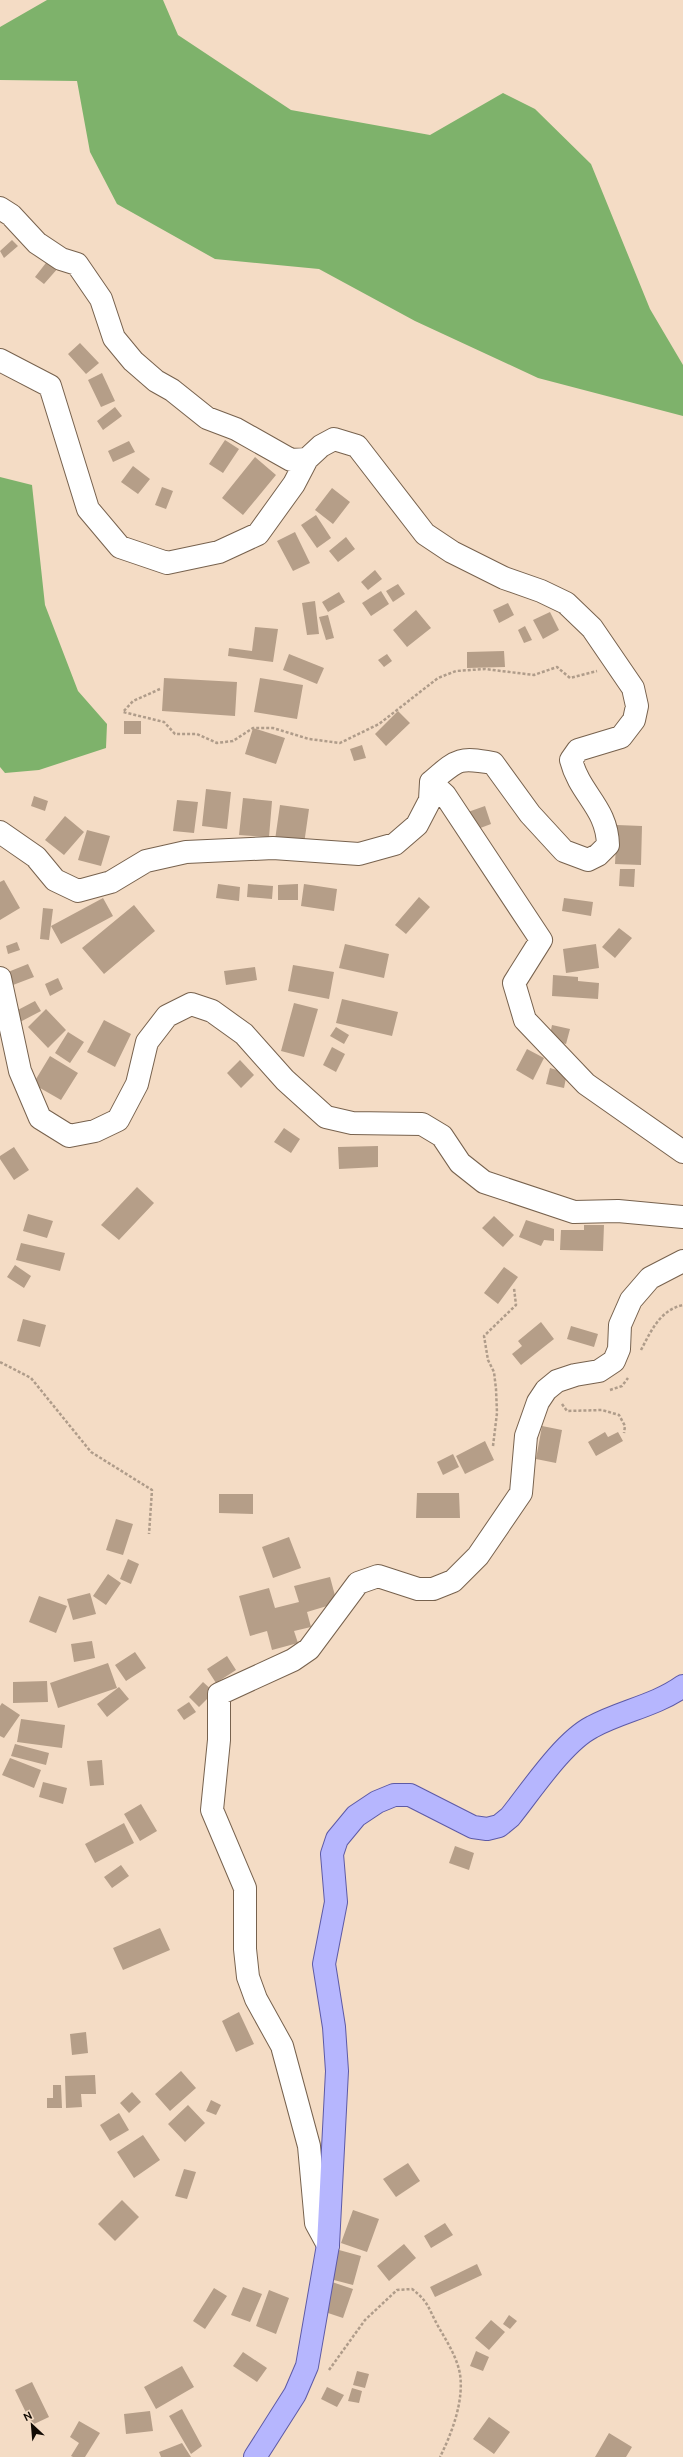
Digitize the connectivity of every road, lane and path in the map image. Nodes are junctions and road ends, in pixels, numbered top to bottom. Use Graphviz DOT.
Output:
graph roads {
  1 [pos="0,208"];
  2 [pos="0,360"];
  3 [pos="307,460"];
  4 [pos="614,660"];
  5 [pos="160,690"];
  6 [pos="431,782"];
  7 [pos="0,832"];
  8 [pos="0,978"];
  9 [pos="683,1152"];
  10 [pos="683,1217"];
  11 [pos="683,1261"];
  12 [pos="514,1288"];
  13 [pos="0,1362"];
  14 [pos="546,1390"];
  15 [pos="624,1433"];
  16 [pos="493,1446"];
  17 [pos="149,1534"];
  18 [pos="683,1686"];
  19 [pos="328,2245"];
  20 [pos="327,2373"];
  21 [pos="256,2456"];
  22 [pos="440,2457"];
  1 -- 3 [label="street"];
  2 -- 3 [label="street"];
  3 -- 4 [label="street"];
  4 -- 5 [label="path"];
  4 -- 6 [label="street"];
  6 -- 7 [label="street"];
  6 -- 9 [label="street"];
  8 -- 10 [label="street"];
  11 -- 14 [label="street"];
  12 -- 16 [label="path"];
  13 -- 17 [label="path"];
  14 -- 15 [label="path"];
  14 -- 19 [label="street"];
  18 -- 19 [label="main road"];
  19 -- 21 [label="main road"];
  20 -- 22 [label="path"];
}
